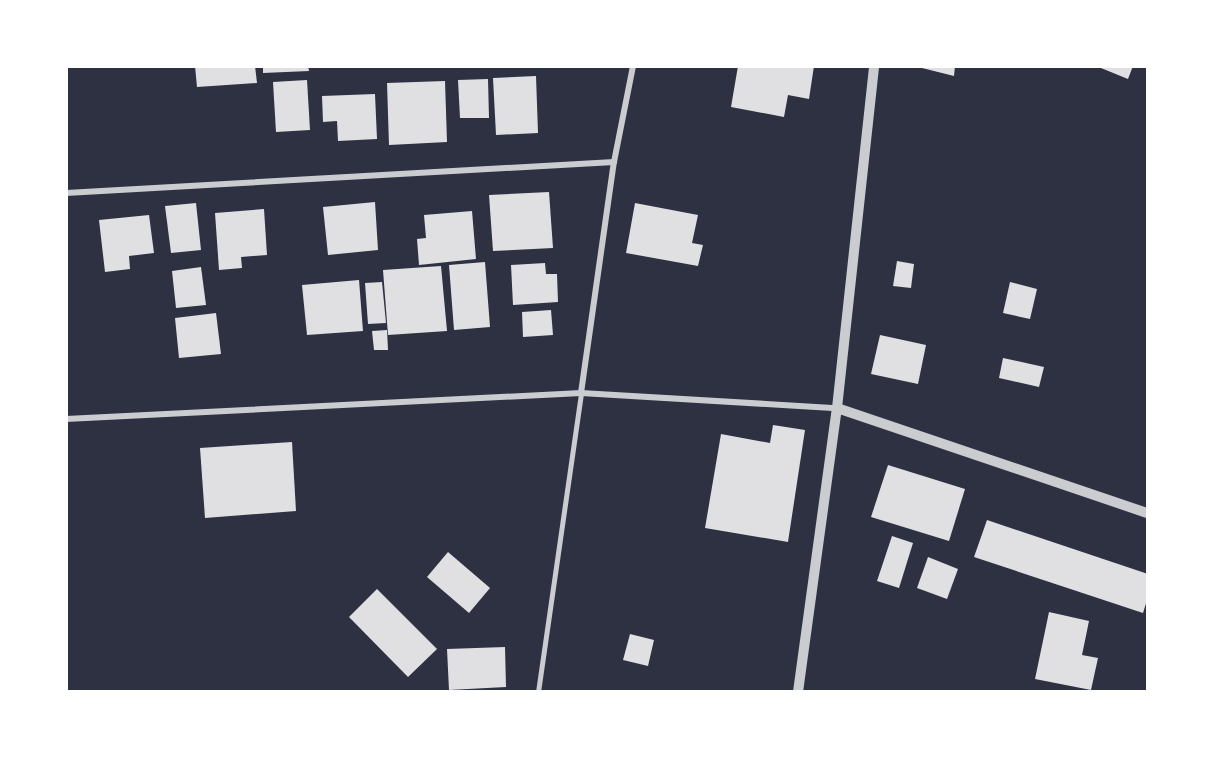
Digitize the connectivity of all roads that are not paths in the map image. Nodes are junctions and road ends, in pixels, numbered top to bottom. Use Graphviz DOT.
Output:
graph roads {
  1 [pos="633,66"];
  2 [pos="874,66"];
  3 [pos="614,162"];
  4 [pos="66,193"];
  5 [pos="581,393"];
  6 [pos="837,408"];
  7 [pos="66,419"];
  8 [pos="1148,513"];
  9 [pos="538,692"];
  10 [pos="798,692"];
  1 -- 3 [label="street"];
  2 -- 6 [label="street"];
  3 -- 4 [label="street"];
  3 -- 5 [label="street"];
  5 -- 6 [label="street"];
  5 -- 7 [label="street"];
  5 -- 9 [label="lane"];
  6 -- 8 [label="street"];
  6 -- 10 [label="street"];
}
